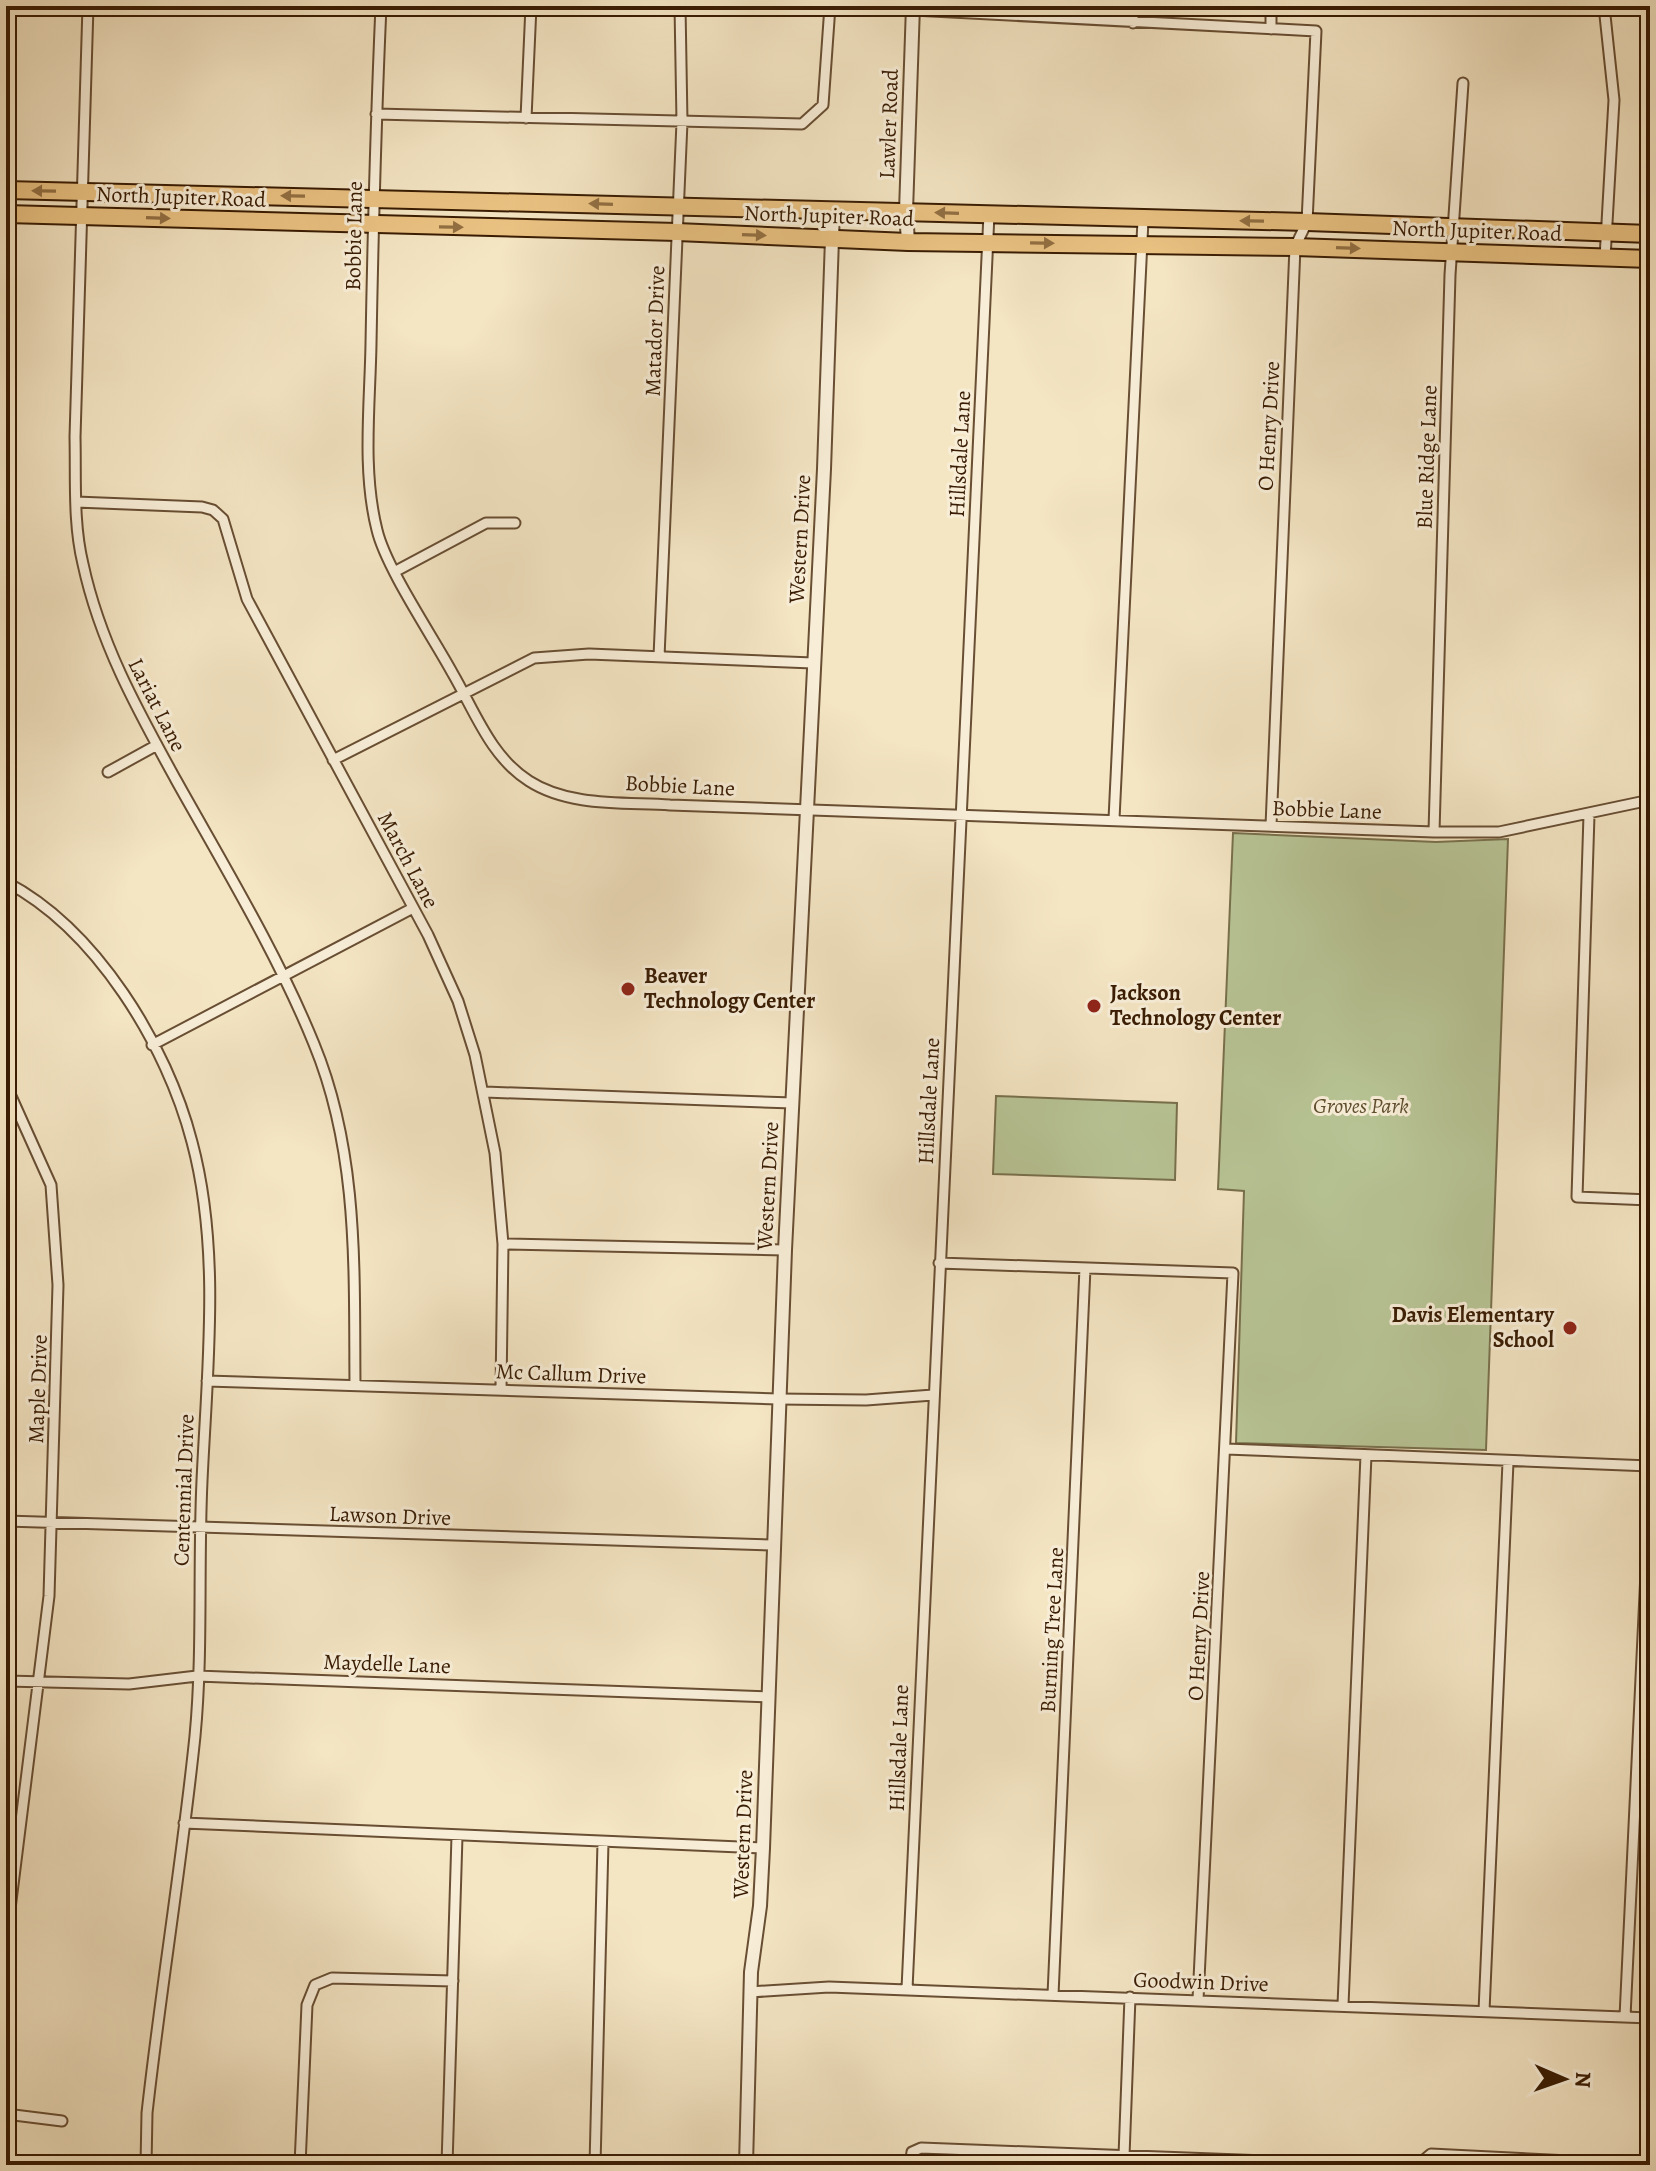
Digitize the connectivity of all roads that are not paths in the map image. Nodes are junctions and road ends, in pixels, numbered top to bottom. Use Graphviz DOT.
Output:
graph roads {
  1 [pos="88,6"];
  2 [pos="381,6"];
  3 [pos="531,6"];
  4 [pos="680,6"];
  5 [pos="830,6"];
  6 [pos="1133,6"];
  7 [pos="1271,6"];
  8 [pos="1604,6"];
  9 [pos="913,8"];
  10 [pos="995,11"];
  11 [pos="1133,23"];
  12 [pos="1271,29"];
  13 [pos="1463,83"];
  14 [pos="376,114"];
  15 [pos="526,118"];
  16 [pos="682,122"];
  17 [pos="6,190"];
  18 [pos="81,191"];
  19 [pos="371,198"];
  20 [pos="678,206"];
  21 [pos="833,210"];
  22 [pos="906,211"];
  23 [pos="6,214"];
  24 [pos="989,214"];
  25 [pos="80,216"];
  26 [pos="1143,220"];
  27 [pos="1307,222"];
  28 [pos="373,225"];
  29 [pos="1455,227"];
  30 [pos="677,232"];
  31 [pos="1606,233"];
  32 [pos="1650,234"];
  33 [pos="831,238"];
  34 [pos="908,242"];
  35 [pos="988,243"];
  36 [pos="1142,244"];
  37 [pos="1295,247"];
  38 [pos="1452,252"];
  39 [pos="1605,258"];
  40 [pos="1650,259"];
  41 [pos="76,502"];
  42 [pos="515,523"];
  43 [pos="396,571"];
  44 [pos="659,657"];
  45 [pos="813,663"];
  46 [pos="464,692"];
  47 [pos="157,745"];
  48 [pos="333,760"];
  49 [pos="108,772"];
  50 [pos="1650,800"];
  51 [pos="807,809"];
  52 [pos="961,813"];
  53 [pos="1589,815"];
  54 [pos="1114,819"];
  55 [pos="1271,826"];
  56 [pos="1434,832"];
  57 [pos="6,882"];
  58 [pos="413,908"];
  59 [pos="282,977"];
  60 [pos="152,1045"];
  61 [pos="6,1085"];
  62 [pos="485,1092"];
  63 [pos="793,1103"];
  64 [pos="1650,1200"];
  65 [pos="503,1244"];
  66 [pos="785,1250"];
  67 [pos="939,1263"];
  68 [pos="1085,1268"];
  69 [pos="207,1381"];
  70 [pos="355,1385"];
  71 [pos="501,1390"];
  72 [pos="933,1395"];
  73 [pos="778,1399"];
  74 [pos="1226,1449"];
  75 [pos="1366,1455"];
  76 [pos="1508,1462"];
  77 [pos="1650,1466"];
  78 [pos="1650,1488"];
  79 [pos="6,1521"];
  80 [pos="52,1523"];
  81 [pos="200,1528"];
  82 [pos="773,1545"];
  83 [pos="197,1676"];
  84 [pos="6,1681"];
  85 [pos="39,1683"];
  86 [pos="768,1697"];
  87 [pos="184,1823"];
  88 [pos="457,1836"];
  89 [pos="603,1842"];
  90 [pos="763,1848"];
  91 [pos="6,1941"];
  92 [pos="453,1981"];
  93 [pos="907,1989"];
  94 [pos="750,1992"];
  95 [pos="1053,1995"];
  96 [pos="1130,1997"];
  97 [pos="1198,2000"];
  98 [pos="1343,2005"];
  99 [pos="1484,2011"];
  100 [pos="1625,2017"];
  101 [pos="1650,2018"];
  102 [pos="6,2114"];
  103 [pos="62,2121"];
  104 [pos="1124,2156"];
  105 [pos="146,2165"];
  106 [pos="300,2165"];
  107 [pos="447,2165"];
  108 [pos="595,2165"];
  109 [pos="746,2165"];
  110 [pos="910,2165"];
  111 [pos="1271,2165"];
  112 [pos="1418,2165"];
  113 [pos="1650,2165"];
  1 -- 18 [label="street, Lariat Lane"];
  2 -- 14 [label="street, Bobbie Lane"];
  3 -- 15 [label="street"];
  4 -- 16 [label="street, Matador Drive"];
  5 -- 16 [label="street"];
  6 -- 11 [label="street"];
  7 -- 12 [label="street"];
  8 -- 31 [label="street"];
  9 -- 10 [label="street"];
  9 -- 22 [label="street, Lawler Road"];
  10 -- 11 [label="street"];
  11 -- 12 [label="street"];
  12 -- 27 [label="street, O Henry Drive"];
  13 -- 29 [label="street, Blue Ridge Lane"];
  14 -- 15 [label="street"];
  14 -- 19 [label="street, Bobbie Lane"];
  15 -- 16 [label="street"];
  16 -- 20 [label="street, Matador Drive"];
  18 -- 17 [label="main road, North Jupiter Road, one-way"];
  19 -- 18 [label="main road, North Jupiter Road, one-way"];
  18 -- 25 [label="street, Lariat Lane"];
  20 -- 19 [label="main road, North Jupiter Road, one-way"];
  19 -- 28 [label="street, Bobbie Lane"];
  20 -- 21 [label="main road, North Jupiter Road"];
  20 -- 30 [label="street, Matador Drive"];
  21 -- 22 [label="main road, North Jupiter Road"];
  21 -- 33 [label="street, Western Drive"];
  24 -- 22 [label="main road, North Jupiter Road, one-way"];
  22 -- 34 [label="street, Lawler Road"];
  23 -- 25 [label="main road, North Jupiter Road"];
  24 -- 26 [label="main road, North Jupiter Road"];
  24 -- 35 [label="street, Hillsdale Lane"];
  25 -- 28 [label="main road, North Jupiter Road, one-way"];
  25 -- 41 [label="street, Lariat Lane"];
  27 -- 26 [label="main road, North Jupiter Road, one-way"];
  26 -- 36 [label="street"];
  27 -- 29 [label="main road, North Jupiter Road"];
  27 -- 37 [label="street, O Henry Drive"];
  28 -- 30 [label="main road, North Jupiter Road, one-way"];
  28 -- 43 [label="street, Bobbie Lane"];
  29 -- 31 [label="main road, North Jupiter Road"];
  29 -- 38 [label="street, Blue Ridge Lane"];
  30 -- 33 [label="main road, North Jupiter Road, one-way"];
  30 -- 44 [label="street, Matador Drive"];
  31 -- 32 [label="main road, North Jupiter Road"];
  31 -- 39 [label="street"];
  33 -- 34 [label="main road, North Jupiter Road"];
  33 -- 45 [label="street, Western Drive"];
  34 -- 35 [label="main road, North Jupiter Road"];
  35 -- 36 [label="main road, North Jupiter Road, one-way"];
  35 -- 52 [label="street, Hillsdale Lane"];
  36 -- 37 [label="main road, North Jupiter Road"];
  36 -- 54 [label="street"];
  37 -- 38 [label="main road, North Jupiter Road, one-way"];
  37 -- 55 [label="street, O Henry Drive"];
  38 -- 39 [label="main road, North Jupiter Road"];
  38 -- 56 [label="street, Blue Ridge Lane"];
  39 -- 40 [label="main road, North Jupiter Road"];
  41 -- 47 [label="street, Lariat Lane"];
  41 -- 48 [label="street, March Lane"];
  42 -- 43 [label="street"];
  43 -- 46 [label="street, Bobbie Lane"];
  44 -- 45 [label="street"];
  44 -- 46 [label="street"];
  45 -- 51 [label="street, Western Drive"];
  46 -- 48 [label="street"];
  46 -- 51 [label="street, Bobbie Lane"];
  47 -- 49 [label="street"];
  47 -- 59 [label="street, Lariat Lane"];
  48 -- 58 [label="street, March Lane"];
  50 -- 53 [label="street, Bobbie Lane"];
  51 -- 52 [label="street, Bobbie Lane"];
  51 -- 63 [label="street, Western Drive"];
  52 -- 54 [label="street, Bobbie Lane"];
  52 -- 67 [label="street, Hillsdale Lane"];
  53 -- 56 [label="street, Bobbie Lane"];
  53 -- 64 [label="street"];
  54 -- 55 [label="street, Bobbie Lane"];
  55 -- 56 [label="street, Bobbie Lane"];
  57 -- 60 [label="street, Centennial Drive"];
  58 -- 59 [label="street"];
  58 -- 62 [label="street, March Lane"];
  59 -- 60 [label="street"];
  59 -- 70 [label="street, Lariat Lane"];
  60 -- 69 [label="street, Centennial Drive"];
  61 -- 80 [label="street, Maple Drive"];
  62 -- 63 [label="street"];
  62 -- 65 [label="street, March Lane"];
  63 -- 66 [label="street, Western Drive"];
  65 -- 66 [label="street"];
  65 -- 71 [label="street, March Lane"];
  66 -- 73 [label="street, Western Drive"];
  67 -- 68 [label="street"];
  67 -- 72 [label="street, Hillsdale Lane"];
  68 -- 74 [label="street, O Henry Drive"];
  68 -- 95 [label="street, Burning Tree Lane"];
  69 -- 70 [label="street, Mc Callum Drive"];
  69 -- 81 [label="street, Centennial Drive"];
  70 -- 71 [label="street, Mc Callum Drive"];
  71 -- 73 [label="street, Mc Callum Drive"];
  72 -- 73 [label="street, Mc Callum Drive"];
  72 -- 93 [label="street, Hillsdale Lane"];
  73 -- 82 [label="street, Western Drive"];
  74 -- 75 [label="street"];
  74 -- 97 [label="street, O Henry Drive"];
  75 -- 76 [label="street"];
  75 -- 98 [label="street"];
  76 -- 77 [label="street"];
  76 -- 99 [label="street"];
  78 -- 100 [label="street"];
  79 -- 80 [label="street, Lawson Drive"];
  80 -- 81 [label="street, Lawson Drive"];
  80 -- 85 [label="street, Maple Drive"];
  81 -- 82 [label="street, Lawson Drive"];
  81 -- 83 [label="street, Centennial Drive"];
  82 -- 86 [label="street, Western Drive"];
  83 -- 85 [label="street, Maydelle Lane"];
  83 -- 86 [label="street, Maydelle Lane"];
  83 -- 87 [label="street, Centennial Drive"];
  84 -- 85 [label="street, Maydelle Lane"];
  85 -- 91 [label="street, Maple Drive"];
  86 -- 90 [label="street, Western Drive"];
  87 -- 88 [label="street"];
  87 -- 105 [label="street, Centennial Drive"];
  88 -- 89 [label="street"];
  88 -- 92 [label="street"];
  89 -- 90 [label="street"];
  89 -- 108 [label="street"];
  90 -- 94 [label="street, Western Drive"];
  92 -- 106 [label="street"];
  92 -- 107 [label="street"];
  93 -- 94 [label="street, Goodwin Drive"];
  93 -- 95 [label="street, Goodwin Drive"];
  94 -- 109 [label="street, Western Drive"];
  95 -- 96 [label="street, Goodwin Drive"];
  96 -- 97 [label="street, Goodwin Drive"];
  96 -- 104 [label="street"];
  97 -- 98 [label="street, Goodwin Drive"];
  98 -- 99 [label="street, Goodwin Drive"];
  99 -- 100 [label="street, Goodwin Drive"];
  100 -- 101 [label="street, Goodwin Drive"];
  102 -- 103 [label="street"];
  104 -- 110 [label="street"];
  104 -- 111 [label="street"];
  112 -- 113 [label="street"];
}
